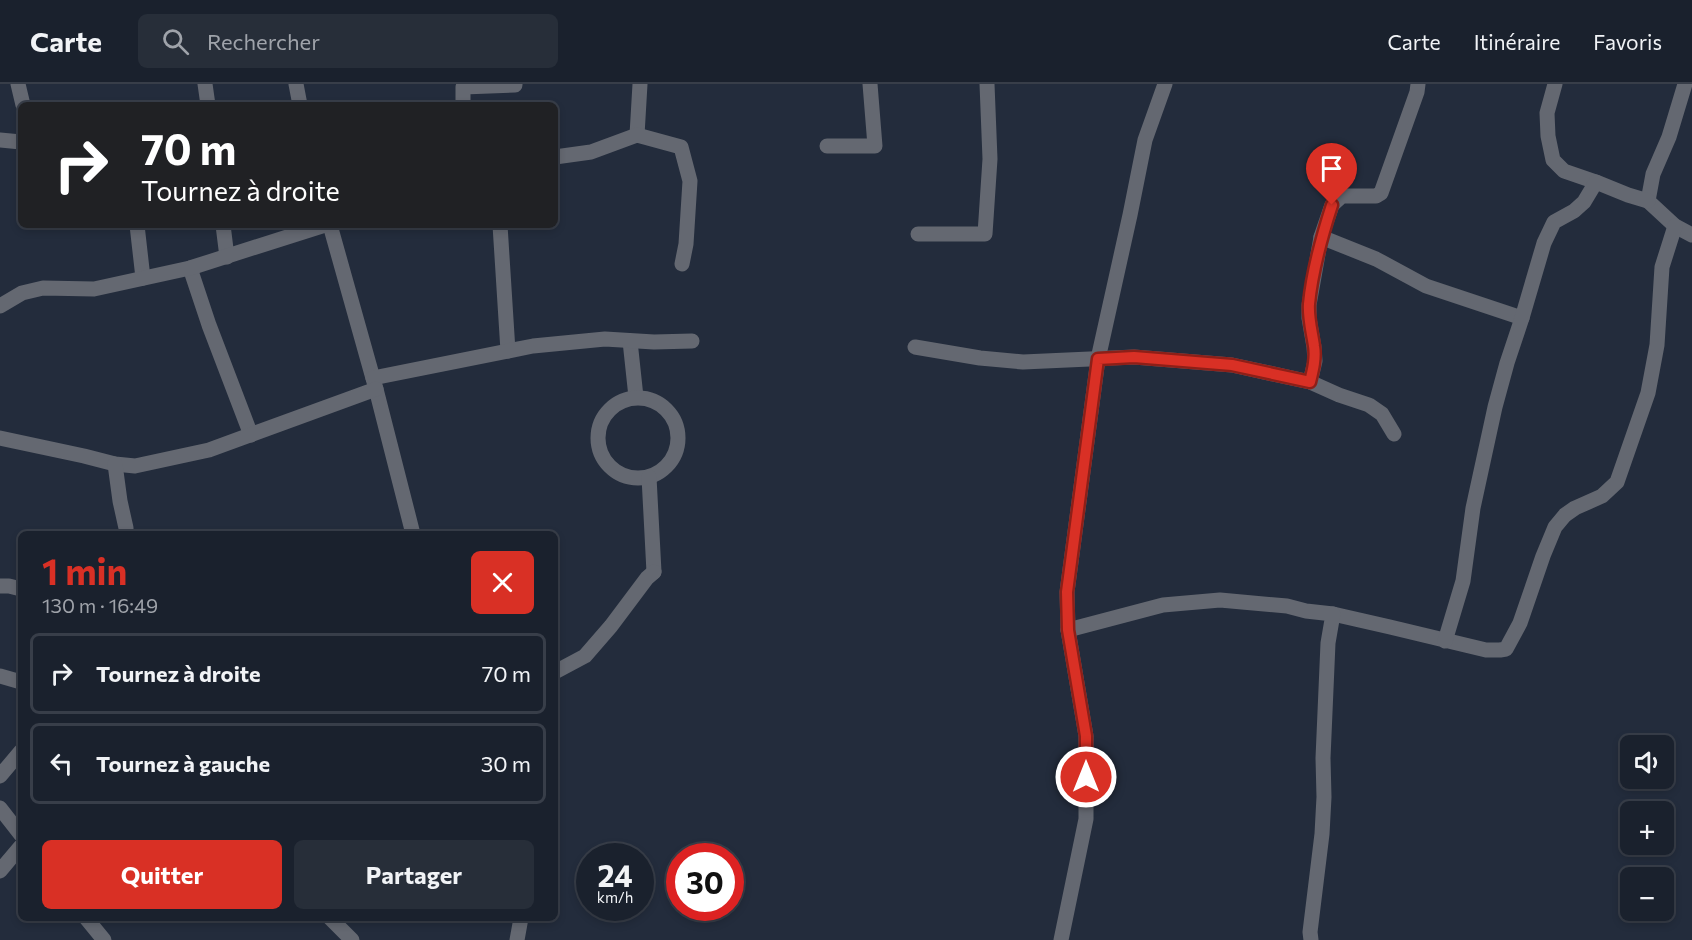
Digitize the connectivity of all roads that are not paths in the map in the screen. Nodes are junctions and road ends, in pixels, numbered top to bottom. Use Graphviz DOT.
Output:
graph roads {
  1 [pos="18,84"];
  2 [pos="205,84"];
  3 [pos="296,84"];
  4 [pos="515,84"];
  5 [pos="640,84"];
  6 [pos="870,84"];
  7 [pos="987,84"];
  8 [pos="1165,84"];
  9 [pos="1418,84"];
  10 [pos="1555,84"];
  11 [pos="1685,84"];
  12 [pos="22,102"];
  13 [pos="208,102"];
  14 [pos="299,102"];
  15 [pos="463,102"];
  16 [pos="637,135"];
  17 [pos="0,140"];
  18 [pos="18,142"];
  19 [pos="827,146"];
  20 [pos="558,156"];
  21 [pos="1596,182"];
  22 [pos="1648,201"];
  23 [pos="1675,226"];
  24 [pos="137,228"];
  25 [pos="223,228"];
  26 [pos="315,228"];
  27 [pos="331,228"];
  28 [pos="500,228"];
  29 [pos="918,234"];
  30 [pos="1692,235"];
  31 [pos="1321,237"];
  32 [pos="226,256"];
  33 [pos="681,264"];
  34 [pos="190,268"];
  35 [pos="143,278"];
  36 [pos="0,306"];
  37 [pos="1522,318"];
  38 [pos="630,341"];
  39 [pos="692,341"];
  40 [pos="915,347"];
  41 [pos="508,351"];
  42 [pos="1098,359"];
  43 [pos="1310,382"];
  44 [pos="375,384"];
  45 [pos="636,397"];
  46 [pos="1394,434"];
  47 [pos="251,435"];
  48 [pos="0,438"];
  49 [pos="115,464"];
  50 [pos="649,477"];
  51 [pos="126,531"];
  52 [pos="412,531"];
  53 [pos="0,586"];
  54 [pos="18,588"];
  55 [pos="1333,615"];
  56 [pos="1068,630"];
  57 [pos="1445,641"];
  58 [pos="558,670"];
  59 [pos="0,676"];
  60 [pos="18,681"];
  61 [pos="18,755"];
  62 [pos="0,776"];
  63 [pos="0,808"];
  64 [pos="18,831"];
  65 [pos="18,850"];
  66 [pos="0,871"];
  67 [pos="88,921"];
  68 [pos="333,921"];
  69 [pos="520,921"];
  70 [pos="104,940"];
  71 [pos="352,940"];
  72 [pos="517,940"];
  73 [pos="1061,940"];
  74 [pos="1311,940"];
  1 -- 12 [label="street"];
  2 -- 13 [label="street"];
  3 -- 14 [label="street"];
  4 -- 15 [label="street"];
  5 -- 16 [label="street"];
  6 -- 19 [label="street"];
  7 -- 29 [label="street"];
  8 -- 42 [label="street"];
  9 -- 31 [label="street"];
  10 -- 21 [label="street"];
  11 -- 22 [label="street"];
  16 -- 20 [label="street"];
  16 -- 33 [label="street"];
  17 -- 18 [label="street"];
  21 -- 22 [label="street"];
  21 -- 37 [label="street"];
  22 -- 23 [label="street"];
  23 -- 30 [label="street"];
  23 -- 57 [label="street"];
  24 -- 35 [label="street"];
  25 -- 32 [label="street"];
  26 -- 32 [label="street"];
  27 -- 44 [label="street"];
  28 -- 41 [label="street"];
  31 -- 37 [label="street"];
  31 -- 43 [label="street"];
  32 -- 34 [label="street"];
  34 -- 35 [label="street"];
  34 -- 47 [label="street"];
  35 -- 36 [label="street"];
  37 -- 57 [label="street"];
  38 -- 39 [label="street"];
  38 -- 41 [label="street"];
  38 -- 45 [label="street"];
  40 -- 42 [label="street"];
  41 -- 44 [label="street"];
  42 -- 43 [label="street"];
  42 -- 56 [label="street"];
  43 -- 46 [label="street"];
  44 -- 47 [label="street"];
  44 -- 52 [label="street"];
  45 -- 50 [label="street"];
  45 -- 50 [label="street"];
  47 -- 49 [label="street"];
  48 -- 49 [label="street"];
  49 -- 51 [label="street"];
  50 -- 58 [label="street"];
  53 -- 54 [label="street"];
  55 -- 56 [label="street"];
  55 -- 57 [label="street"];
  55 -- 74 [label="street"];
  56 -- 73 [label="street"];
  59 -- 60 [label="street"];
  61 -- 62 [label="street"];
  63 -- 64 [label="street"];
  65 -- 66 [label="street"];
  67 -- 70 [label="street"];
  68 -- 71 [label="street"];
  69 -- 72 [label="street"];
}
